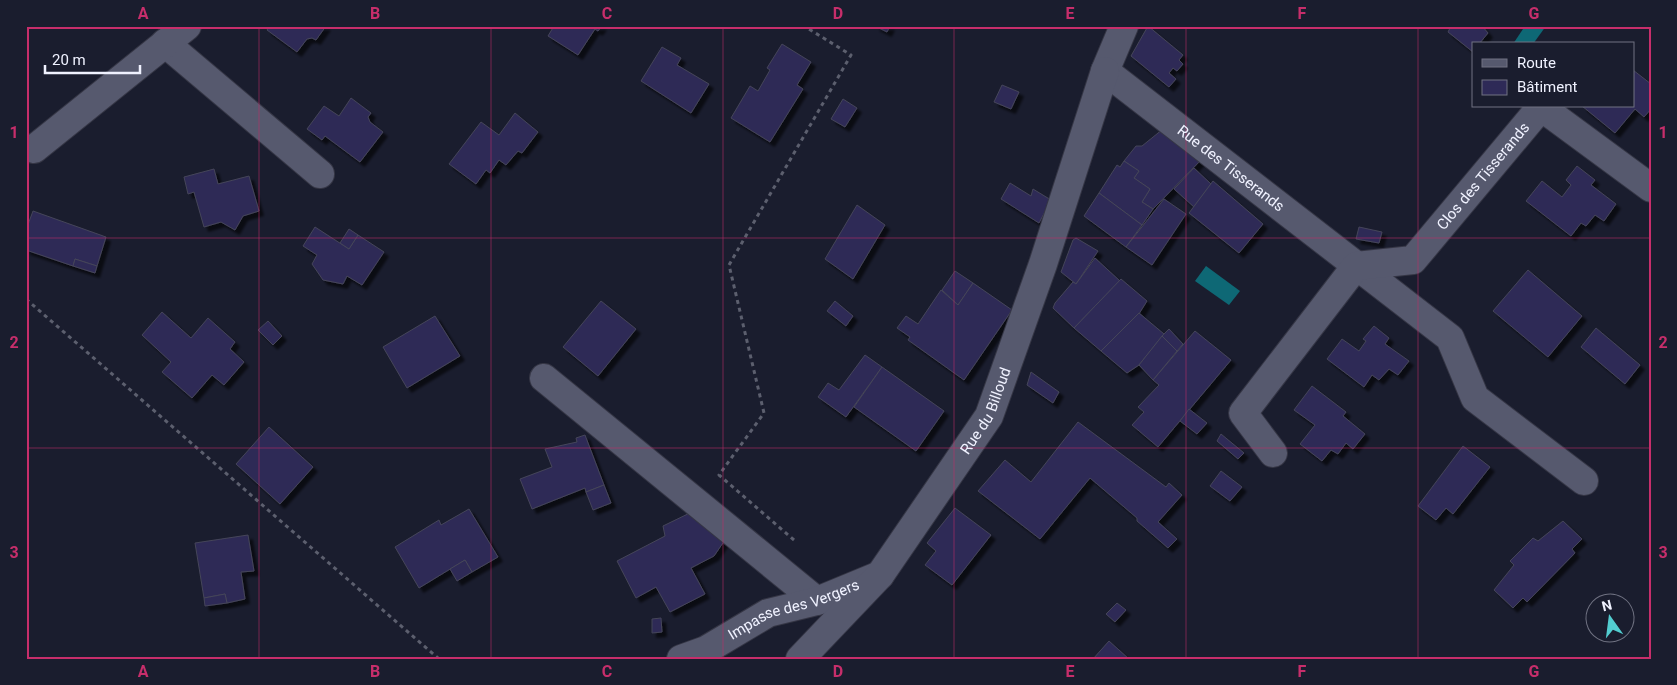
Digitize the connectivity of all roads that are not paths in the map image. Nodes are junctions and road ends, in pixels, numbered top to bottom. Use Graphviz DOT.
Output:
graph roads {
  1 [pos="187,26"];
  2 [pos="1124,26"];
  3 [pos="165,43"];
  4 [pos="1105,71"];
  5 [pos="1540,108"];
  6 [pos="1542,108"];
  7 [pos="34,149"];
  8 [pos="320,174"];
  9 [pos="1651,188"];
  10 [pos="1356,266"];
  11 [pos="544,378"];
  12 [pos="1273,453"];
  13 [pos="1584,481"];
  14 [pos="880,575"];
  15 [pos="817,601"];
  16 [pos="807,656"];
  17 [pos="681,659"];
  1 -- 3 [label="street"];
  2 -- 4 [label="street"];
  3 -- 7 [label="street"];
  3 -- 8 [label="street"];
  4 -- 10 [label="street, Rue des Tisserands"];
  4 -- 14 [label="street, Rue du Billoud"];
  5 -- 10 [label="street, Clos des Tisserands"];
  6 -- 9 [label="street, Clos des Tisserands"];
  10 -- 12 [label="street"];
  10 -- 13 [label="street"];
  11 -- 15 [label="street"];
  14 -- 15 [label="street, Impasse des Vergers"];
  14 -- 16 [label="street, Rue du Billoud"];
  15 -- 17 [label="street, Impasse des Vergers"];
}
